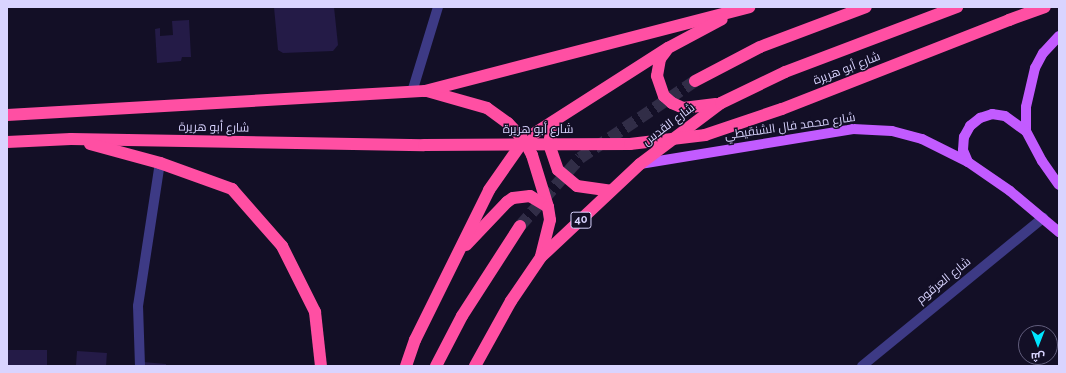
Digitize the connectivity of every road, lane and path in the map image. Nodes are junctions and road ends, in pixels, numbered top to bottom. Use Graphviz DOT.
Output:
graph roads {
  1 [pos="438,7"];
  2 [pos="866,7"];
  3 [pos="957,7"];
  4 [pos="1044,7"];
  5 [pos="744,9"];
  6 [pos="1059,36"];
  7 [pos="668,48"];
  8 [pos="696,80"];
  9 [pos="425,91"];
  10 [pos="412,92"];
  11 [pos="721,103"];
  12 [pos="7,115"];
  13 [pos="557,120"];
  14 [pos="1026,131"];
  15 [pos="71,139"];
  16 [pos="524,140"];
  17 [pos="7,142"];
  18 [pos="968,162"];
  19 [pos="160,164"];
  20 [pos="640,164"];
  21 [pos="1059,185"];
  22 [pos="611,191"];
  23 [pos="548,207"];
  24 [pos="1043,218"];
  25 [pos="520,226"];
  26 [pos="1059,232"];
  27 [pos="455,257"];
  28 [pos="541,257"];
  29 [pos="140,366"];
  30 [pos="321,366"];
  31 [pos="406,366"];
  32 [pos="436,366"];
  33 [pos="475,366"];
  34 [pos="862,366"];
  1 -- 10 [label="street"];
  2 -- 8 [label="highway"];
  3 -- 11 [label="highway, شارع القدس / 40"];
  4 -- 15 [label="highway, شارع أبو هريرة, bridge"];
  5 -- 7 [label="highway"];
  5 -- 9 [label="highway, شارع أبو هريرة"];
  6 -- 14 [label="main road"];
  7 -- 11 [label="highway"];
  7 -- 13 [label="highway"];
  9 -- 10 [label="highway, شارع أبو هريرة"];
  9 -- 16 [label="highway"];
  10 -- 12 [label="highway, شارع أبو هريرة"];
  11 -- 20 [label="highway, شارع القدس / 40"];
  13 -- 16 [label="highway"];
  13 -- 22 [label="highway"];
  14 -- 18 [label="main road"];
  14 -- 21 [label="main road"];
  15 -- 17 [label="highway, شارع أبو هريرة"];
  15 -- 19 [label="highway"];
  16 -- 23 [label="highway"];
  16 -- 27 [label="highway"];
  18 -- 20 [label="main road, شارع محمد فال الشنقيطي"];
  18 -- 24 [label="main road, شارع محمد فال الشنقيطي"];
  19 -- 29 [label="street"];
  19 -- 30 [label="highway"];
  20 -- 22 [label="highway, شارع القدس / 40"];
  22 -- 28 [label="highway, شارع القدس / 40"];
  23 -- 27 [label="highway"];
  23 -- 28 [label="highway"];
  24 -- 26 [label="main road, شارع محمد فال الشنقيطي"];
  24 -- 34 [label="street, شارع العرقوم"];
  25 -- 32 [label="highway"];
  27 -- 31 [label="highway"];
  28 -- 33 [label="highway, شارع القدس / 40"];
}
